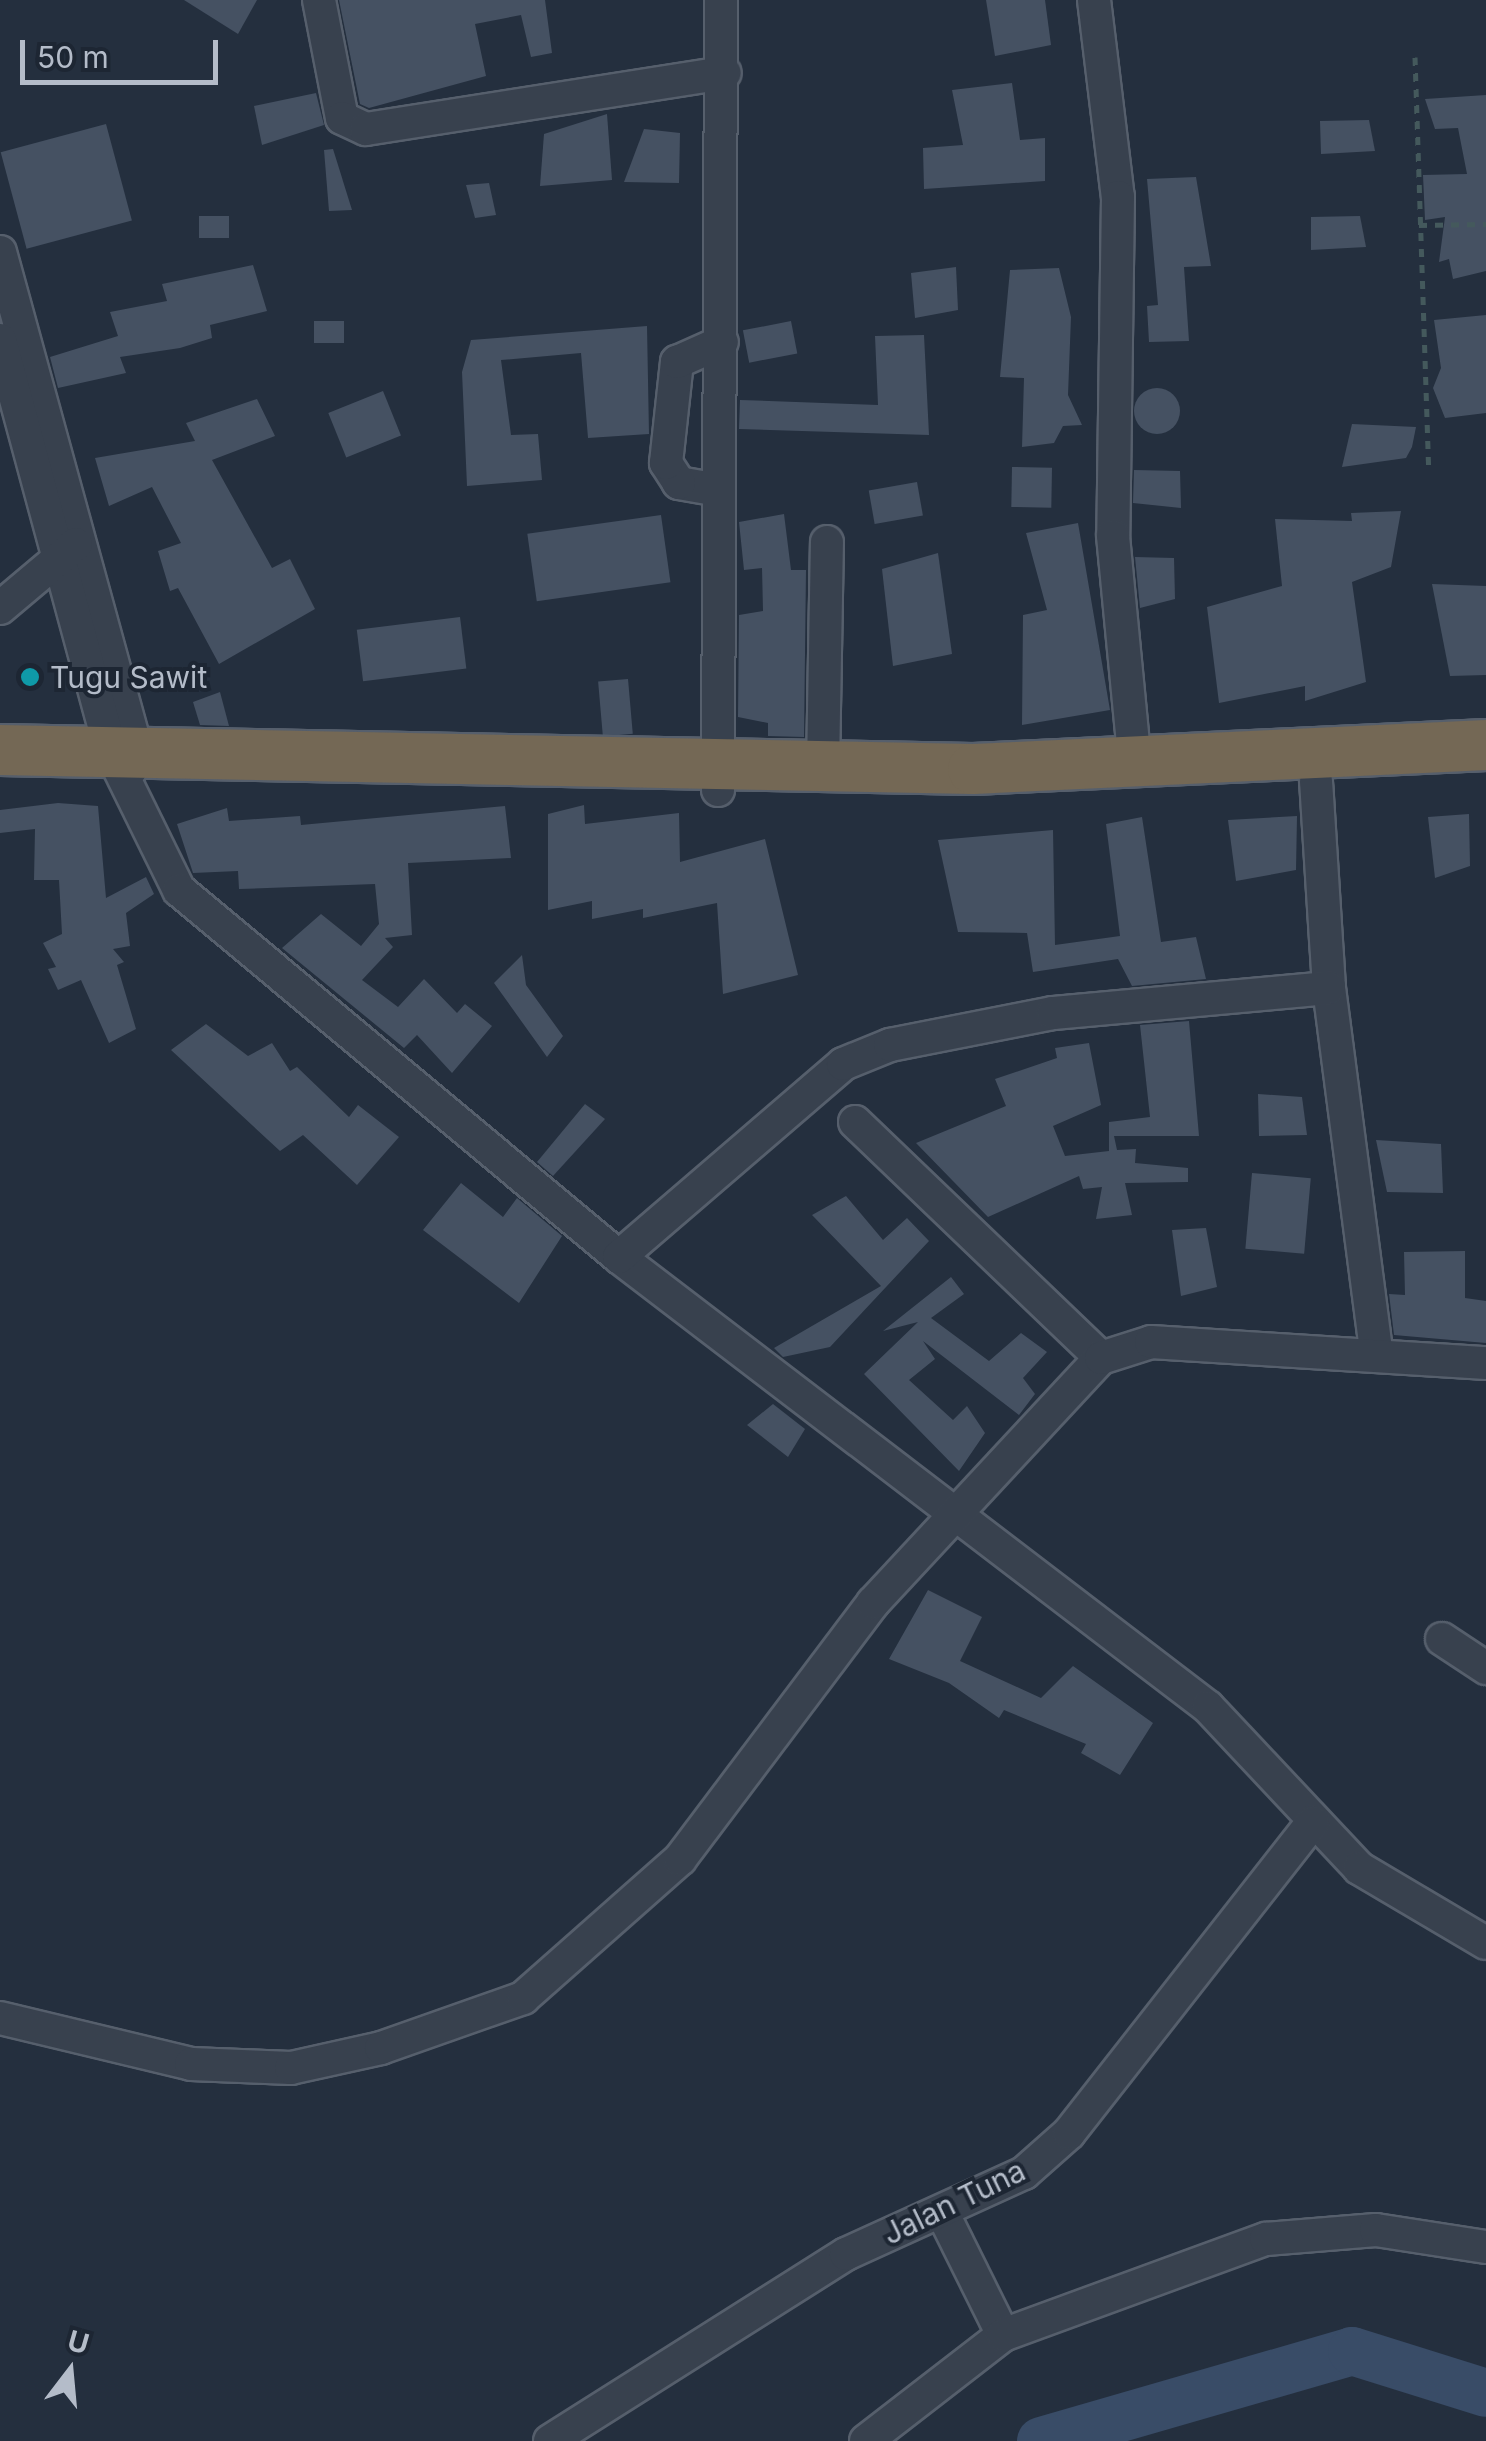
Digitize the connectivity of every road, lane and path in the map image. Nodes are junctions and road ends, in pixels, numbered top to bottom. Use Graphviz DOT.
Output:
graph roads {
  1 [pos="319,0"];
  2 [pos="721,0"];
  3 [pos="1094,0"];
  4 [pos="1414,57"];
  5 [pos="726,73"];
  6 [pos="1486,224"];
  7 [pos="1419,225"];
  8 [pos="0,252"];
  9 [pos="0,340"];
  10 [pos="722,342"];
  11 [pos="1429,472"];
  12 [pos="713,489"];
  13 [pos="826,542"];
  14 [pos="71,546"];
  15 [pos="0,608"];
  16 [pos="1486,745"];
  17 [pos="0,750"];
  18 [pos="125,761"];
  19 [pos="1135,766"];
  20 [pos="823,768"];
  21 [pos="1486,772"];
  22 [pos="0,778"];
  23 [pos="718,778"];
  24 [pos="1316,781"];
  25 [pos="1330,988"];
  26 [pos="855,1122"];
  27 [pos="619,1257"];
  28 [pos="1376,1350"];
  29 [pos="1100,1358"];
  30 [pos="1486,1364"];
  31 [pos="956,1516"];
  32 [pos="1442,1639"];
  33 [pos="1486,1668"];
  34 [pos="1313,1822"];
  35 [pos="1486,1943"];
  36 [pos="0,2018"];
  37 [pos="944,2214"];
  38 [pos="1486,2247"];
  39 [pos="1002,2335"];
  40 [pos="550,2441"];
  41 [pos="866,2441"];
  1 -- 5 [label="street"];
  2 -- 5 [label="street"];
  3 -- 19 [label="street"];
  4 -- 7 [label="path"];
  5 -- 10 [label="street"];
  6 -- 7 [label="path"];
  7 -- 11 [label="path"];
  8 -- 14 [label="street"];
  9 -- 14 [label="street"];
  10 -- 12 [label="street"];
  10 -- 12 [label="street"];
  12 -- 23 [label="street"];
  13 -- 20 [label="street"];
  14 -- 15 [label="street"];
  14 -- 18 [label="street"];
  16 -- 19 [label="highway"];
  17 -- 18 [label="highway"];
  18 -- 22 [label="highway"];
  18 -- 23 [label="highway"];
  18 -- 27 [label="street"];
  19 -- 20 [label="highway"];
  20 -- 23 [label="highway"];
  21 -- 24 [label="highway"];
  23 -- 24 [label="highway"];
  24 -- 25 [label="street"];
  25 -- 27 [label="street"];
  25 -- 28 [label="street"];
  26 -- 29 [label="street"];
  27 -- 31 [label="street"];
  28 -- 29 [label="street"];
  28 -- 30 [label="street"];
  29 -- 31 [label="street"];
  31 -- 34 [label="street"];
  31 -- 36 [label="street"];
  32 -- 33 [label="street"];
  34 -- 35 [label="street"];
  34 -- 37 [label="street, Jalan Tuna"];
  37 -- 39 [label="street"];
  37 -- 40 [label="street, Jalan Tuna"];
  38 -- 39 [label="street"];
  39 -- 41 [label="street"];
}
